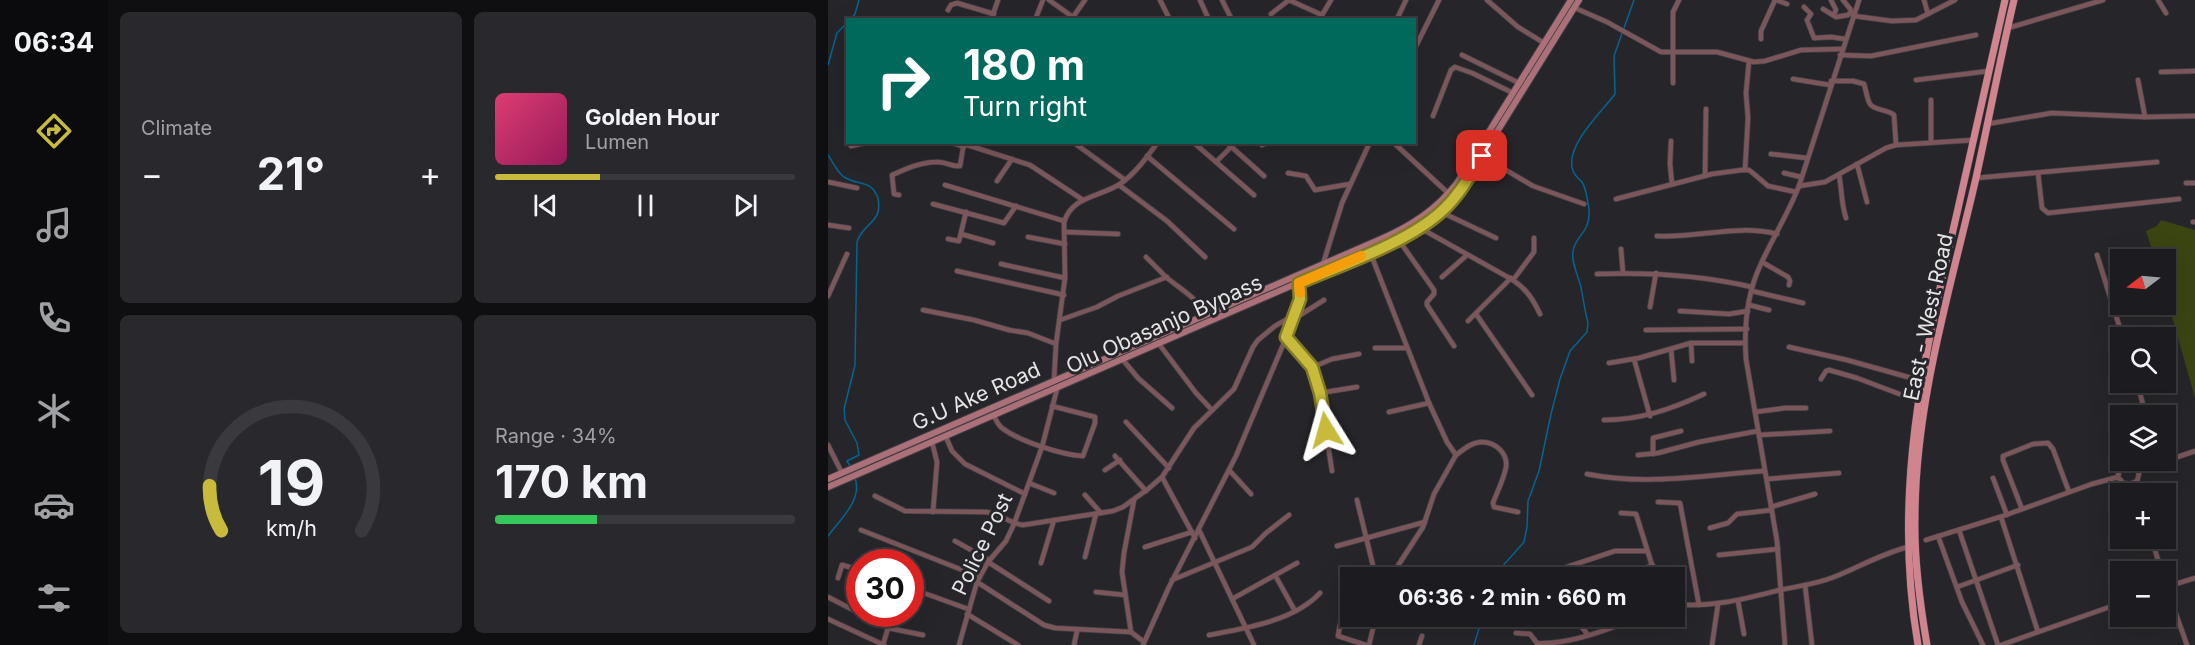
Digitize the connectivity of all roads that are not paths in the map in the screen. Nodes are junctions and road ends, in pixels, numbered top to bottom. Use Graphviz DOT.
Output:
graph roads {
  1 [pos="999,0"];
  2 [pos="1043,0"];
  3 [pos="1049,0"];
  4 [pos="1085,0"];
  5 [pos="1160,0"];
  6 [pos="1200,0"];
  7 [pos="1221,0"];
  8 [pos="1289,0"];
  9 [pos="1331,0"];
  10 [pos="1406,0"];
  11 [pos="1438,0"];
  12 [pos="1487,0"];
  13 [pos="1579,0"];
  14 [pos="1679,0"];
  15 [pos="1776,0"];
  16 [pos="1831,0"];
  17 [pos="1843,0"];
  18 [pos="1859,0"];
  19 [pos="1924,0"];
  20 [pos="1955,0"];
  21 [pos="2003,0"];
  22 [pos="2014,0"];
  23 [pos="2103,0"];
  24 [pos="2158,0"];
  25 [pos="1570,3"];
  26 [pos="1787,4"];
  27 [pos="1804,7"];
  28 [pos="1822,9"];
  29 [pos="948,10"];
  30 [pos="2166,13"];
  31 [pos="1271,14"];
  32 [pos="1834,14"];
  33 [pos="1853,14"];
  34 [pos="1928,14"];
  35 [pos="992,17"];
  36 [pos="1321,17"];
  37 [pos="1036,18"];
  38 [pos="1075,18"];
  39 [pos="1169,18"];
  40 [pos="1208,18"];
  41 [pos="1231,18"];
  42 [pos="1397,18"];
  43 [pos="2007,28"];
  44 [pos="1976,35"];
  45 [pos="1761,39"];
  46 [pos="1845,39"];
  47 [pos="1544,43"];
  48 [pos="1416,46"];
  49 [pos="1842,49"];
  50 [pos="1674,52"];
  51 [pos="1462,54"];
  52 [pos="1840,55"];
  53 [pos="1749,61"];
  54 [pos="1989,71"];
  55 [pos="2195,71"];
  56 [pos="2160,72"];
  57 [pos="1793,78"];
  58 [pos="1916,80"];
  59 [pos="2138,80"];
  60 [pos="1519,83"];
  61 [pos="1673,83"];
  62 [pos="1831,83"];
  63 [pos="1513,93"];
  64 [pos="1930,100"];
  65 [pos="1706,109"];
  66 [pos="1433,116"];
  67 [pos="2195,116"];
  68 [pos="2145,117"];
  69 [pos="1987,124"];
  70 [pos="1974,140"];
  71 [pos="1671,141"];
  72 [pos="1931,142"];
  73 [pos="860,144"];
  74 [pos="964,144"];
  75 [pos="1076,144"];
  76 [pos="1157,144"];
  77 [pos="1195,144"];
  78 [pos="1369,144"];
  79 [pos="1395,144"];
  80 [pos="1229,145"];
  81 [pos="1896,145"];
  82 [pos="851,146"];
  83 [pos="1772,154"];
  84 [pos="1148,156"];
  85 [pos="1482,156"];
  86 [pos="1807,158"];
  87 [pos="1012,159"];
  88 [pos="1216,162"];
  89 [pos="2157,162"];
  90 [pos="1857,164"];
  91 [pos="1745,170"];
  92 [pos="1288,173"];
  93 [pos="1784,173"];
  94 [pos="2038,173"];
  95 [pos="1839,175"];
  96 [pos="1264,176"];
  97 [pos="1705,176"];
  98 [pos="1801,177"];
  99 [pos="1976,178"];
  100 [pos="1125,180"];
  101 [pos="997,181"];
  102 [pos="828,182"];
  103 [pos="2186,183"];
  104 [pos="2195,183"];
  105 [pos="1119,184"];
  106 [pos="1350,184"];
  107 [pos="1672,184"];
  108 [pos="945,185"];
  109 [pos="1799,186"];
  110 [pos="857,188"];
  111 [pos="1796,192"];
  112 [pos="1449,194"];
  113 [pos="899,195"];
  114 [pos="1254,195"];
  115 [pos="1616,199"];
  116 [pos="2179,199"];
  117 [pos="1083,200"];
  118 [pos="1867,202"];
  119 [pos="933,204"];
  120 [pos="1584,204"];
  121 [pos="1016,206"];
  122 [pos="966,212"];
  123 [pos="1441,212"];
  124 [pos="1846,218"];
  125 [pos="1064,221"];
  126 [pos="828,225"];
  127 [pos="849,228"];
  128 [pos="1420,228"];
  129 [pos="1234,229"];
  130 [pos="1065,232"];
  131 [pos="961,234"];
  132 [pos="1118,234"];
  133 [pos="1777,234"];
  134 [pos="1658,236"];
  135 [pos="1028,237"];
  136 [pos="1496,238"];
  137 [pos="1534,238"];
  138 [pos="948,239"];
  139 [pos="1398,239"];
  140 [pos="993,243"];
  141 [pos="1065,244"];
  142 [pos="1621,249"];
  143 [pos="1370,252"];
  144 [pos="848,254"];
  145 [pos="1467,255"];
  146 [pos="2097,255"];
  147 [pos="1146,257"];
  148 [pos="1205,257"];
  149 [pos="1762,262"];
  150 [pos="1001,264"];
  151 [pos="1323,264"];
  152 [pos="957,271"];
  153 [pos="1623,273"];
  154 [pos="1656,273"];
  155 [pos="1597,274"];
  156 [pos="1167,277"];
  157 [pos="1442,277"];
  158 [pos="1065,278"];
  159 [pos="1512,279"];
  160 [pos="1299,283"];
  161 [pos="1789,285"];
  162 [pos="1752,289"];
  163 [pos="1064,295"];
  164 [pos="828,296"];
  165 [pos="1324,300"];
  166 [pos="1803,303"];
  167 [pos="1749,305"];
  168 [pos="1650,307"];
  169 [pos="923,310"];
  170 [pos="1769,310"];
  171 [pos="1680,311"];
  172 [pos="1749,311"];
  173 [pos="1206,315"];
  174 [pos="1476,315"];
  175 [pos="1540,315"];
  176 [pos="1295,317"];
  177 [pos="1060,320"];
  178 [pos="1468,321"];
  179 [pos="2120,327"];
  180 [pos="1747,329"];
  181 [pos="1646,330"];
  182 [pos="1286,337"];
  183 [pos="1690,343"];
  184 [pos="1056,344"];
  185 [pos="1159,344"];
  186 [pos="1745,344"];
  187 [pos="1454,346"];
  188 [pos="1789,347"];
  189 [pos="1375,348"];
  190 [pos="1407,348"];
  191 [pos="1671,349"];
  192 [pos="1359,354"];
  193 [pos="1634,359"];
  194 [pos="1123,360"];
  195 [pos="1692,361"];
  196 [pos="1609,363"];
  197 [pos="1312,367"];
  198 [pos="1821,379"];
  199 [pos="1054,380"];
  200 [pos="1674,380"];
  201 [pos="1922,381"];
  202 [pos="1357,387"];
  203 [pos="1057,388"];
  204 [pos="1320,393"];
  205 [pos="1704,394"];
  206 [pos="1532,395"];
  207 [pos="1918,401"];
  208 [pos="1429,403"];
  209 [pos="1052,406"];
  210 [pos="1172,408"];
  211 [pos="1806,408"];
  212 [pos="1212,410"];
  213 [pos="1389,412"];
  214 [pos="1755,412"];
  215 [pos="994,416"];
  216 [pos="1650,416"];
  217 [pos="1604,420"];
  218 [pos="1126,422"];
  219 [pos="1681,431"];
  220 [pos="1830,431"];
  221 [pos="1758,433"];
  222 [pos="946,437"];
  223 [pos="932,442"];
  224 [pos="828,445"];
  225 [pos="1042,447"];
  226 [pos="2195,451"];
  227 [pos="1638,454"];
  228 [pos="1653,454"];
  229 [pos="1456,455"];
  230 [pos="1115,456"];
  231 [pos="2176,457"];
  232 [pos="1120,460"];
  233 [pos="1169,468"];
  234 [pos="1105,470"];
  235 [pos="1229,470"];
  236 [pos="1332,471"];
  237 [pos="1765,471"];
  238 [pos="2119,471"];
  239 [pos="2139,471"];
  240 [pos="842,473"];
  241 [pos="1839,473"];
  242 [pos="1587,474"];
  243 [pos="1162,477"];
  244 [pos="2118,477"];
  245 [pos="1993,478"];
  246 [pos="828,479"];
  247 [pos="1767,479"];
  248 [pos="2137,480"];
  249 [pos="1029,483"];
  250 [pos="2123,483"];
  251 [pos="2132,483"];
  252 [pos="828,487"];
  253 [pos="1146,491"];
  254 [pos="2069,492"];
  255 [pos="1054,493"];
  256 [pos="1025,494"];
  257 [pos="1251,494"];
  258 [pos="1815,494"];
  259 [pos="1085,495"];
  260 [pos="875,496"];
  261 [pos="1134,500"];
  262 [pos="1358,500"];
  263 [pos="1658,502"];
  264 [pos="1772,508"];
  265 [pos="2022,509"];
  266 [pos="933,512"];
  267 [pos="1518,512"];
  268 [pos="1621,513"];
  269 [pos="1099,514"];
  270 [pos="1289,515"];
  271 [pos="2004,516"];
  272 [pos="1054,520"];
  273 [pos="1425,522"];
  274 [pos="1014,524"];
  275 [pos="1710,528"];
  276 [pos="861,530"];
  277 [pos="1199,530"];
  278 [pos="1959,530"];
  279 [pos="1192,532"];
  280 [pos="1938,537"];
  281 [pos="1195,538"];
  282 [pos="1368,538"];
  283 [pos="1926,540"];
  284 [pos="955,541"];
  285 [pos="1337,546"];
  286 [pos="1145,547"];
  287 [pos="1908,548"];
  288 [pos="1778,549"];
  289 [pos="1647,551"];
  290 [pos="1719,555"];
  291 [pos="1085,557"];
  292 [pos="988,561"];
  293 [pos="1041,563"];
  294 [pos="1215,563"];
  295 [pos="1298,563"];
  296 [pos="2018,565"];
  297 [pos="846,566"];
  298 [pos="1652,566"];
  299 [pos="1374,567"];
  300 [pos="1397,567"];
  301 [pos="1567,567"];
  302 [pos="1275,575"];
  303 [pos="838,578"];
  304 [pos="2195,578"];
  305 [pos="979,580"];
  306 [pos="1172,580"];
  307 [pos="1976,580"];
  308 [pos="2176,584"];
  309 [pos="1805,585"];
  310 [pos="1957,587"];
  311 [pos="1782,590"];
  312 [pos="1096,592"];
  313 [pos="1320,593"];
  314 [pos="924,594"];
  315 [pos="1125,594"];
  316 [pos="828,597"];
  317 [pos="1232,599"];
  318 [pos="1049,601"];
  319 [pos="1738,601"];
  320 [pos="1685,604"];
  321 [pos="1718,604"];
  322 [pos="1700,605"];
  323 [pos="2110,607"];
  324 [pos="1295,611"];
  325 [pos="968,612"];
  326 [pos="2176,615"];
  327 [pos="828,619"];
  328 [pos="1245,627"];
  329 [pos="1341,627"];
  330 [pos="1373,627"];
  331 [pos="1582,627"];
  332 [pos="1615,627"];
  333 [pos="888,628"];
  334 [pos="1077,631"];
  335 [pos="1131,632"];
  336 [pos="2038,632"];
  337 [pos="1516,633"];
  338 [pos="1744,634"];
  339 [pos="923,635"];
  340 [pos="1209,635"];
  341 [pos="1588,635"];
  342 [pos="1422,636"];
  343 [pos="1143,644"];
  344 [pos="884,645"];
  345 [pos="959,645"];
  346 [pos="1017,645"];
  347 [pos="1074,645"];
  348 [pos="1254,645"];
  349 [pos="1368,645"];
  350 [pos="1419,645"];
  351 [pos="1712,645"];
  352 [pos="1785,645"];
  353 [pos="1812,645"];
  354 [pos="1918,645"];
  355 [pos="1927,645"];
  356 [pos="1983,645"];
  357 [pos="2000,645"];
  358 [pos="2187,645"];
  1 -- 35 [label="street"];
  2 -- 37 [label="street"];
  3 -- 38 [label="street"];
  4 -- 38 [label="street"];
  5 -- 39 [label="street"];
  6 -- 40 [label="street"];
  7 -- 41 [label="street"];
  8 -- 31 [label="street"];
  8 -- 36 [label="street"];
  9 -- 36 [label="street"];
  10 -- 42 [label="street"];
  11 -- 48 [label="street"];
  12 -- 47 [label="street"];
  13 -- 25 [label="main road, Olu Obasanjo Bypass"];
  14 -- 50 [label="street"];
  15 -- 26 [label="street"];
  15 -- 45 [label="street"];
  16 -- 32 [label="street"];
  17 -- 33 [label="street"];
  18 -- 33 [label="street"];
  19 -- 34 [label="street"];
  20 -- 34 [label="street"];
  21 -- 54 [label="main road, East - West Road"];
  22 -- 43 [label="main road, East - West Road"];
  23 -- 43 [label="street"];
  24 -- 30 [label="street"];
  25 -- 47 [label="main road, G.U Ake Road"];
  25 -- 50 [label="street"];
  25 -- 85 [label="main road, Olu Obasanjo Bypass"];
  27 -- 46 [label="street"];
  28 -- 32 [label="street"];
  29 -- 35 [label="street"];
  32 -- 33 [label="street"];
  33 -- 34 [label="street"];
  33 -- 46 [label="street"];
  43 -- 69 [label="main road, East - West Road"];
  44 -- 52 [label="street"];
  46 -- 49 [label="street"];
  47 -- 60 [label="main road, G.U Ake Road"];
  49 -- 52 [label="street"];
  49 -- 53 [label="street"];
  50 -- 53 [label="street"];
  50 -- 61 [label="street"];
  51 -- 60 [label="street"];
  52 -- 62 [label="street"];
  53 -- 91 [label="street"];
  54 -- 58 [label="street"];
  54 -- 70 [label="main road, East - West Road"];
  55 -- 56 [label="street"];
  57 -- 62 [label="street"];
  59 -- 68 [label="street"];
  60 -- 63 [label="main road, G.U Ake Road"];
  62 -- 81 [label="street"];
  62 -- 86 [label="street"];
  63 -- 66 [label="street"];
  63 -- 112 [label="main road, G.U Ake Road"];
  64 -- 72 [label="street"];
  65 -- 97 [label="street"];
  67 -- 68 [label="street"];
  68 -- 69 [label="street"];
  69 -- 99 [label="main road, East - West Road"];
  70 -- 72 [label="street"];
  70 -- 201 [label="main road, East - West Road"];
  71 -- 107 [label="street"];
  72 -- 81 [label="street"];
  73 -- 82 [label="street"];
  74 -- 87 [label="street"];
  74 -- 113 [label="street"];
  75 -- 100 [label="street"];
  76 -- 84 [label="street"];
  77 -- 88 [label="street"];
  78 -- 106 [label="street"];
  79 -- 112 [label="street"];
  80 -- 88 [label="street"];
  80 -- 96 [label="street"];
  81 -- 90 [label="street"];
  83 -- 86 [label="street"];
  84 -- 100 [label="street"];
  84 -- 129 [label="street"];
  85 -- 120 [label="street"];
  85 -- 123 [label="main road, Olu Obasanjo Bypass"];
  86 -- 98 [label="street"];
  87 -- 101 [label="street"];
  87 -- 117 [label="street"];
  88 -- 114 [label="street"];
  89 -- 94 [label="street"];
  90 -- 95 [label="street"];
  90 -- 118 [label="street"];
  91 -- 97 [label="street"];
  91 -- 111 [label="street"];
  92 -- 106 [label="street"];
  93 -- 98 [label="street"];
  94 -- 99 [label="street"];
  94 -- 116 [label="street"];
  95 -- 109 [label="street"];
  95 -- 124 [label="street"];
  97 -- 107 [label="street"];
  98 -- 109 [label="street"];
  99 -- 355 [label="main road, East - West Road"];
  100 -- 105 [label="street"];
  102 -- 110 [label="street"];
  103 -- 104 [label="street"];
  105 -- 117 [label="street"];
  105 -- 148 [label="street"];
  106 -- 151 [label="street"];
  107 -- 115 [label="street"];
  108 -- 121 [label="street"];
  109 -- 111 [label="street"];
  111 -- 133 [label="street"];
  112 -- 151 [label="main road, G.U Ake Road"];
  117 -- 125 [label="street"];
  119 -- 122 [label="street"];
  121 -- 122 [label="street"];
  121 -- 125 [label="street"];
  122 -- 131 [label="street"];
  123 -- 128 [label="main road, Olu Obasanjo Bypass"];
  123 -- 136 [label="street"];
  125 -- 130 [label="street"];
  126 -- 127 [label="street"];
  128 -- 139 [label="main road, Olu Obasanjo Bypass"];
  128 -- 145 [label="street"];
  130 -- 132 [label="street"];
  130 -- 141 [label="street"];
  131 -- 138 [label="street"];
  131 -- 140 [label="street"];
  133 -- 134 [label="street"];
  133 -- 149 [label="street"];
  135 -- 141 [label="street"];
  137 -- 159 [label="street"];
  139 -- 143 [label="main road, Olu Obasanjo Bypass"];
  139 -- 187 [label="street"];
  141 -- 158 [label="street"];
  142 -- 153 [label="street"];
  143 -- 160 [label="main road, Olu Obasanjo Bypass"];
  143 -- 190 [label="street"];
  144 -- 164 [label="street"];
  145 -- 157 [label="street"];
  145 -- 159 [label="street"];
  146 -- 179 [label="street"];
  147 -- 156 [label="street"];
  149 -- 161 [label="street"];
  149 -- 162 [label="street"];
  150 -- 158 [label="street"];
  151 -- 173 [label="main road, G.U Ake Road"];
  152 -- 163 [label="street"];
  153 -- 154 [label="street"];
  153 -- 155 [label="street"];
  154 -- 162 [label="street"];
  154 -- 168 [label="street"];
  156 -- 173 [label="street"];
  156 -- 177 [label="street"];
  158 -- 163 [label="street"];
  159 -- 174 [label="street"];
  159 -- 175 [label="street"];
  160 -- 176 [label="street"];
  160 -- 185 [label="main road, Olu Obasanjo Bypass"];
  162 -- 166 [label="street"];
  162 -- 167 [label="street"];
  163 -- 177 [label="street"];
  165 -- 176 [label="street"];
  167 -- 170 [label="street"];
  167 -- 172 [label="street"];
  169 -- 184 [label="street"];
  171 -- 172 [label="street"];
  172 -- 180 [label="street"];
  173 -- 199 [label="main road, G.U Ake Road"];
  174 -- 178 [label="street"];
  174 -- 206 [label="street"];
  176 -- 182 [label="street"];
  176 -- 212 [label="street"];
  177 -- 184 [label="street"];
  180 -- 181 [label="street"];
  180 -- 186 [label="street"];
  182 -- 197 [label="street"];
  182 -- 235 [label="street"];
  183 -- 186 [label="street"];
  183 -- 191 [label="street"];
  183 -- 195 [label="street"];
  184 -- 199 [label="street"];
  185 -- 194 [label="main road, Olu Obasanjo Bypass"];
  185 -- 212 [label="street"];
  186 -- 214 [label="street"];
  188 -- 201 [label="street"];
  189 -- 190 [label="street"];
  190 -- 208 [label="street"];
  191 -- 193 [label="street"];
  191 -- 200 [label="street"];
  192 -- 197 [label="street"];
  193 -- 196 [label="street"];
  193 -- 216 [label="street"];
  194 -- 203 [label="main road, Olu Obasanjo Bypass"];
  194 -- 210 [label="street"];
  197 -- 204 [label="street"];
  198 -- 207 [label="street"];
  199 -- 240 [label="main road, G.U Ake Road"];
  201 -- 207 [label="main road, East - West Road"];
  202 -- 204 [label="street"];
  203 -- 209 [label="street, Police Post"];
  203 -- 215 [label="main road, Olu Obasanjo Bypass"];
  204 -- 236 [label="street"];
  205 -- 216 [label="street"];
  207 -- 287 [label="main road, East - West Road"];
  208 -- 213 [label="street"];
  208 -- 229 [label="street"];
  209 -- 225 [label="street, Police Post"];
  209 -- 225 [label="street"];
  211 -- 214 [label="street"];
  212 -- 233 [label="street"];
  214 -- 221 [label="street"];
  215 -- 222 [label="main road, Olu Obasanjo Bypass"];
  215 -- 225 [label="street"];
  216 -- 217 [label="street"];
  218 -- 233 [label="street"];
  219 -- 228 [label="street"];
  220 -- 221 [label="street"];
  221 -- 228 [label="street"];
  221 -- 237 [label="street"];
  222 -- 223 [label="main road, Olu Obasanjo Bypass"];
  222 -- 256 [label="street"];
  223 -- 252 [label="main road, Olu Obasanjo Bypass"];
  223 -- 266 [label="street"];
  224 -- 240 [label="street"];
  225 -- 249 [label="street, Police Post"];
  226 -- 231 [label="street"];
  227 -- 228 [label="street"];
  229 -- 267 [label="street"];
  229 -- 273 [label="street"];
  230 -- 232 [label="street"];
  232 -- 234 [label="street"];
  232 -- 253 [label="street"];
  233 -- 243 [label="street"];
  235 -- 257 [label="street"];
  235 -- 277 [label="street"];
  237 -- 242 [label="street"];
  237 -- 247 [label="street"];
  238 -- 244 [label="street"];
  239 -- 248 [label="street"];
  240 -- 246 [label="main road, G.U Ake Road"];
  241 -- 247 [label="street"];
  243 -- 253 [label="street"];
  243 -- 279 [label="street"];
  244 -- 250 [label="street"];
  244 -- 254 [label="street"];
  245 -- 271 [label="street"];
  247 -- 264 [label="street"];
  248 -- 251 [label="street"];
  249 -- 255 [label="street"];
  249 -- 256 [label="street, Police Post"];
  253 -- 261 [label="street"];
  254 -- 265 [label="street"];
  254 -- 265 [label="street"];
  256 -- 274 [label="street, Police Post"];
  258 -- 264 [label="street"];
  259 -- 269 [label="street"];
  260 -- 266 [label="street"];
  261 -- 269 [label="street"];
  261 -- 315 [label="street"];
  262 -- 282 [label="street"];
  263 -- 322 [label="street"];
  264 -- 275 [label="street"];
  264 -- 288 [label="street"];
  265 -- 271 [label="street"];
  266 -- 274 [label="street"];
  268 -- 289 [label="street"];
  269 -- 272 [label="street"];
  269 -- 291 [label="street"];
  270 -- 294 [label="street"];
  271 -- 278 [label="street"];
  271 -- 296 [label="street"];
  272 -- 274 [label="street"];
  272 -- 293 [label="street"];
  273 -- 282 [label="street"];
  273 -- 300 [label="street"];
  274 -- 292 [label="street, Police Post"];
  276 -- 305 [label="street"];
  277 -- 281 [label="street"];
  277 -- 294 [label="street"];
  278 -- 280 [label="street"];
  278 -- 307 [label="street"];
  279 -- 281 [label="street"];
  279 -- 286 [label="street"];
  280 -- 283 [label="street"];
  280 -- 310 [label="street"];
  281 -- 306 [label="street"];
  282 -- 285 [label="street"];
  282 -- 299 [label="street"];
  284 -- 292 [label="street"];
  287 -- 309 [label="street"];
  287 -- 354 [label="main road, East - West Road"];
  288 -- 290 [label="street"];
  288 -- 311 [label="street"];
  289 -- 298 [label="street"];
  289 -- 301 [label="street"];
  292 -- 305 [label="street, Police Post"];
  292 -- 318 [label="street"];
  294 -- 306 [label="street"];
  294 -- 317 [label="street"];
  295 -- 302 [label="street"];
  296 -- 307 [label="street"];
  296 -- 336 [label="street"];
  297 -- 303 [label="street"];
  302 -- 317 [label="street"];
  302 -- 324 [label="street"];
  304 -- 308 [label="street"];
  305 -- 325 [label="street, Police Post"];
  305 -- 334 [label="street"];
  306 -- 343 [label="street"];
  307 -- 310 [label="street"];
  307 -- 357 [label="street"];
  309 -- 311 [label="street"];
  309 -- 353 [label="street"];
  310 -- 356 [label="street"];
  311 -- 319 [label="street"];
  311 -- 352 [label="street"];
  312 -- 315 [label="street"];
  313 -- 324 [label="street"];
  314 -- 325 [label="street"];
  315 -- 335 [label="street"];
  316 -- 333 [label="street"];
  317 -- 328 [label="street"];
  319 -- 321 [label="street"];
  319 -- 338 [label="street"];
  320 -- 322 [label="street"];
  321 -- 322 [label="street"];
  321 -- 351 [label="street"];
  323 -- 336 [label="street"];
  324 -- 328 [label="street"];
  325 -- 345 [label="street, Police Post"];
  325 -- 346 [label="street"];
  326 -- 358 [label="street"];
  327 -- 344 [label="street"];
  328 -- 340 [label="street"];
  328 -- 348 [label="street"];
  329 -- 349 [label="street"];
  330 -- 349 [label="street"];
  331 -- 341 [label="street"];
  332 -- 341 [label="street"];
  333 -- 339 [label="street"];
  333 -- 344 [label="street"];
  334 -- 335 [label="street"];
  334 -- 347 [label="street"];
  335 -- 343 [label="street"];
  336 -- 357 [label="street"];
  337 -- 341 [label="street"];
  342 -- 350 [label="street"];
}
